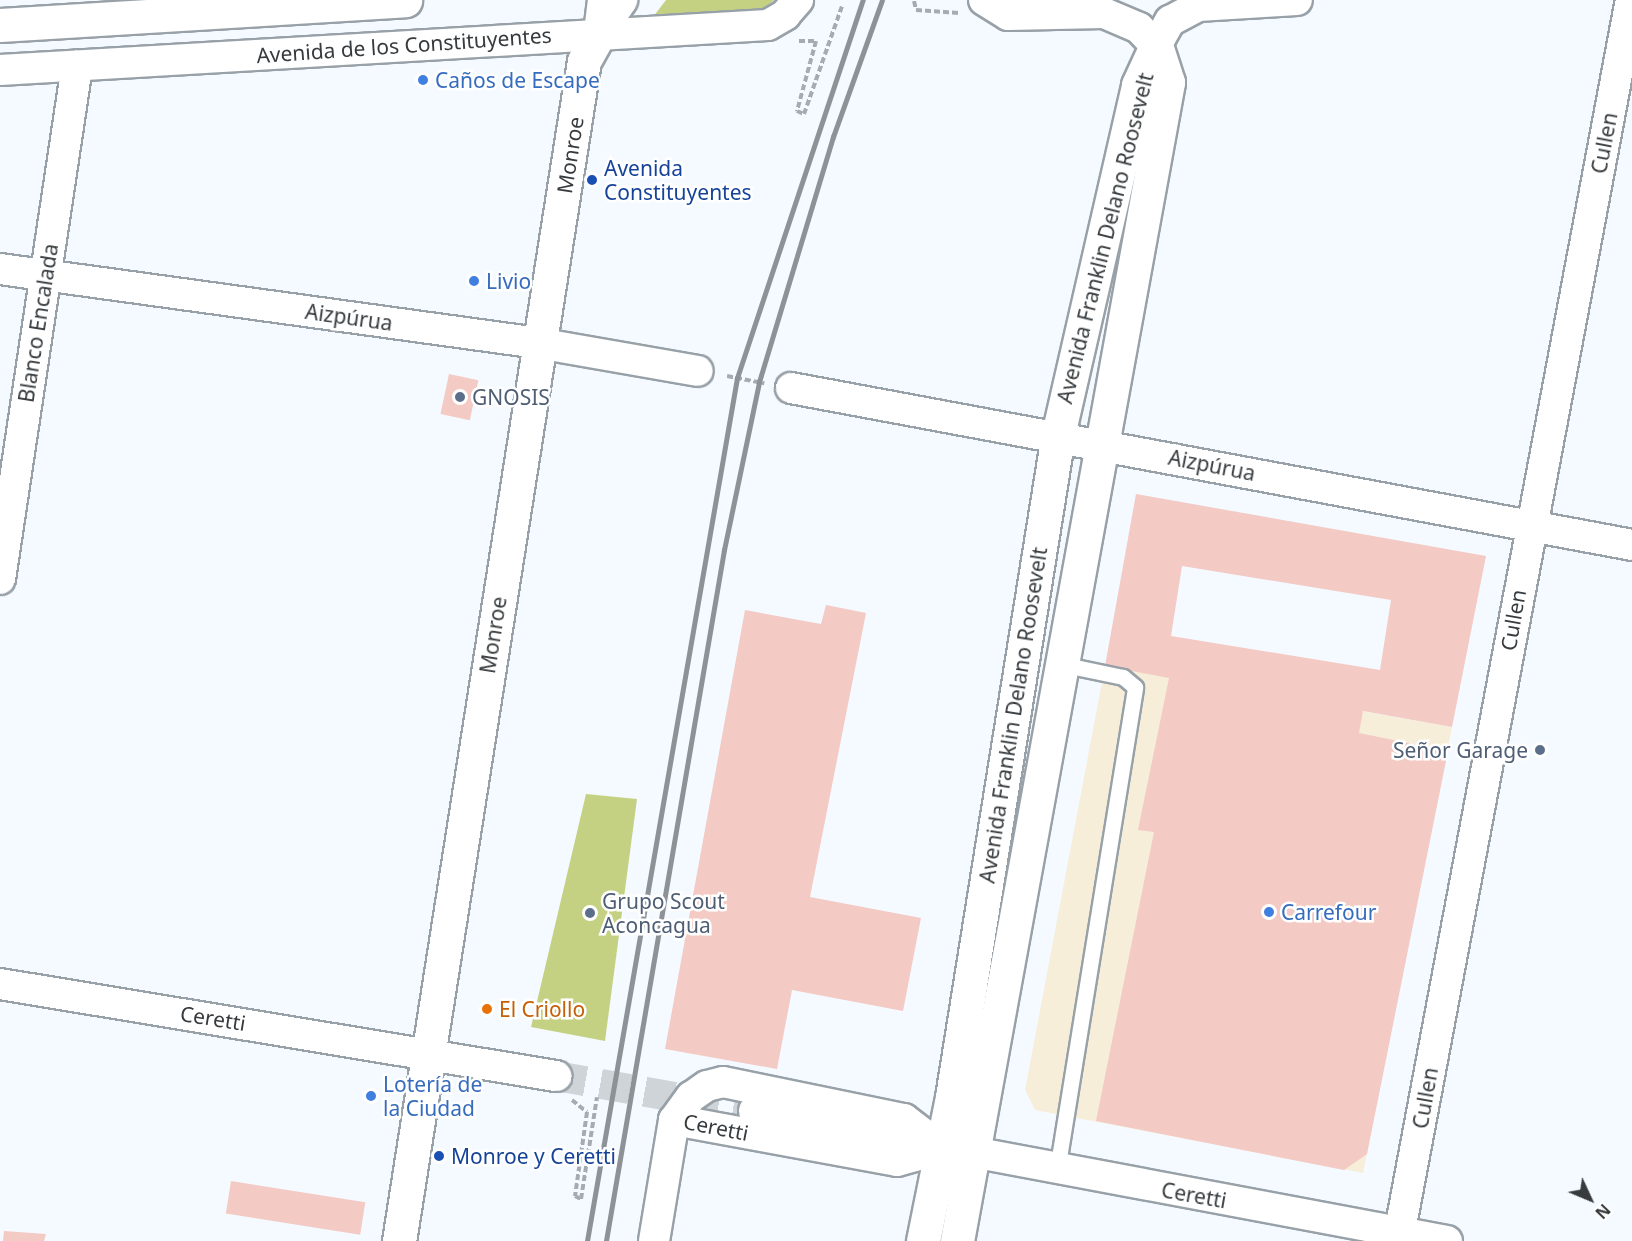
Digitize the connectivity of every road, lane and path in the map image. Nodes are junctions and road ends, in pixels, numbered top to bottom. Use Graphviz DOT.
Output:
graph roads {
  1 [pos="405,0"];
  2 [pos="604,0"];
  3 [pos="622,0"];
  4 [pos="798,0"];
  5 [pos="984,0"];
  6 [pos="1298,0"];
  7 [pos="1631,0"];
  8 [pos="0,25"];
  9 [pos="600,33"];
  10 [pos="1156,46"];
  11 [pos="77,66"];
  12 [pos="0,70"];
  13 [pos="0,268"];
  14 [pos="45,276"];
  15 [pos="538,343"];
  16 [pos="698,371"];
  17 [pos="791,388"];
  18 [pos="1058,435"];
  19 [pos="1104,443"];
  20 [pos="1530,528"];
  21 [pos="1632,545"];
  22 [pos="0,579"];
  23 [pos="1060,664"];
  24 [pos="0,984"];
  25 [pos="426,1053"];
  26 [pos="560,1085"];
  27 [pos="597,1097"];
  28 [pos="754,1111"];
  29 [pos="674,1120"];
  30 [pos="958,1152"];
  31 [pos="1058,1170"];
  32 [pos="1399,1237"];
  33 [pos="399,1241"];
  34 [pos="654,1241"];
  35 [pos="923,1241"];
  36 [pos="957,1241"];
  37 [pos="1447,1241"];
  1 -- 8 [label="street"];
  2 -- 9 [label="street"];
  3 -- 9 [label="street"];
  4 -- 9 [label="street, Avenida de los Constituyentes"];
  5 -- 10 [label="street"];
  6 -- 10 [label="street"];
  7 -- 20 [label="street, Cullen"];
  9 -- 11 [label="street, Avenida de los Constituyentes"];
  9 -- 15 [label="street, Monroe"];
  10 -- 18 [label="street, Avenida Franklin Delano Roosevelt"];
  10 -- 19 [label="street, Avenida Franklin Delano Roosevelt"];
  11 -- 12 [label="street, Avenida de los Constituyentes"];
  11 -- 14 [label="street, Blanco Encalada"];
  13 -- 14 [label="street, Aizpúrua"];
  14 -- 15 [label="street, Aizpúrua"];
  14 -- 22 [label="street, Blanco Encalada"];
  15 -- 16 [label="street, Aizpúrua"];
  15 -- 25 [label="street, Monroe"];
  16 -- 17 [label="path"];
  17 -- 18 [label="street, Aizpúrua"];
  18 -- 19 [label="street, Aizpúrua"];
  18 -- 30 [label="street, Avenida Franklin Delano Roosevelt"];
  19 -- 20 [label="street, Aizpúrua"];
  19 -- 23 [label="street, Avenida Franklin Delano Roosevelt"];
  20 -- 21 [label="street, Aizpúrua"];
  20 -- 32 [label="street, Cullen"];
  23 -- 30 [label="street, Avenida Franklin Delano Roosevelt"];
  23 -- 31 [label="lane"];
  24 -- 25 [label="street, Ceretti"];
  25 -- 26 [label="street, Ceretti"];
  25 -- 26 [label="street, Ceretti"];
  25 -- 33 [label="street, Monroe"];
  26 -- 27 [label="path"];
  28 -- 30 [label="street, Ceretti"];
  29 -- 30 [label="street, Ceretti"];
  29 -- 30 [label="street, Ceretti"];
  29 -- 34 [label="street"];
  30 -- 31 [label="street, Ceretti"];
  30 -- 35 [label="street, Avenida Franklin Delano Roosevelt"];
  30 -- 36 [label="street, Avenida Franklin Delano Roosevelt"];
  31 -- 32 [label="street, Ceretti"];
  32 -- 37 [label="street, Ceretti"];
}
